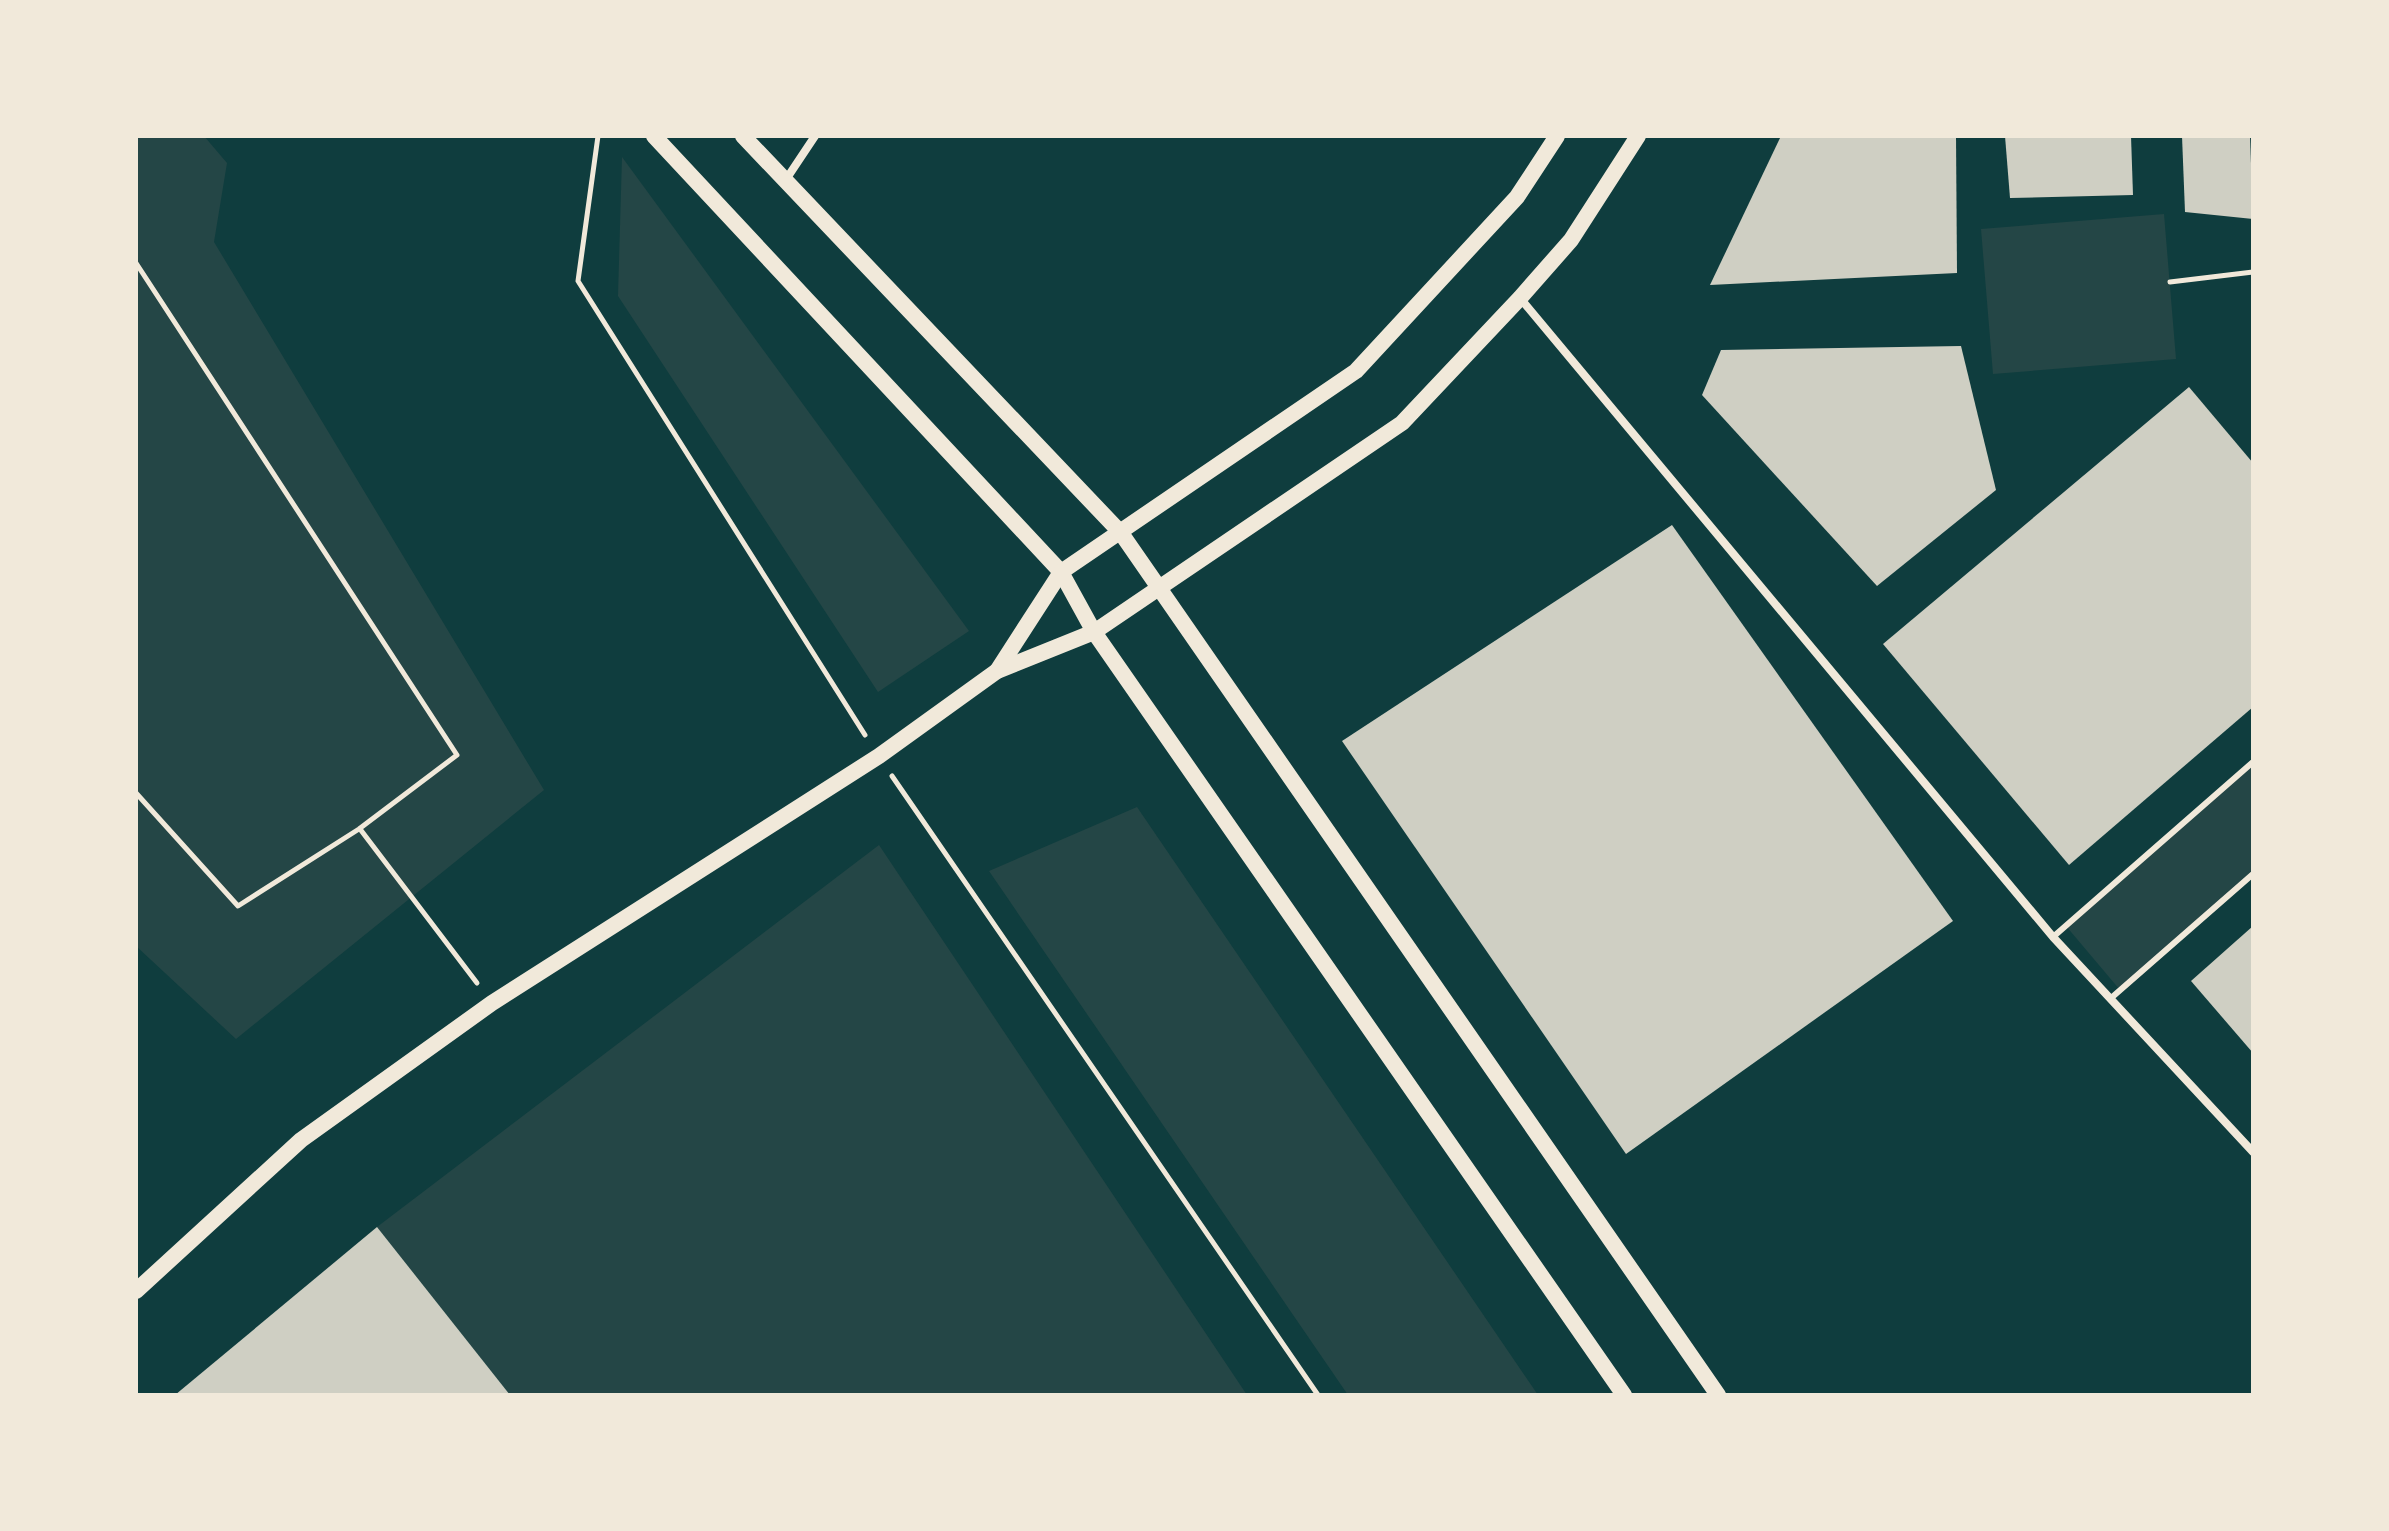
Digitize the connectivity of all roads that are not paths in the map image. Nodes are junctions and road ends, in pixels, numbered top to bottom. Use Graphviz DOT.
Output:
graph roads {
  1 [pos="654,136"];
  2 [pos="743,136"];
  3 [pos="815,136"];
  4 [pos="1557,136"];
  5 [pos="1638,136"];
  6 [pos="785,181"];
  7 [pos="1520,298"];
  8 [pos="1121,533"];
  9 [pos="1061,572"];
  10 [pos="1160,589"];
  11 [pos="1094,632"];
  12 [pos="997,671"];
  13 [pos="2253,762"];
  14 [pos="2253,874"];
  15 [pos="2053,937"];
  16 [pos="2110,999"];
  17 [pos="2253,1152"];
  18 [pos="136,1291"];
  19 [pos="1624,1395"];
  20 [pos="1718,1395"];
  1 -- 9 [label="main road"];
  2 -- 6 [label="main road"];
  3 -- 6 [label="street"];
  4 -- 8 [label="main road"];
  5 -- 7 [label="main road"];
  6 -- 8 [label="main road"];
  7 -- 10 [label="main road"];
  7 -- 15 [label="street"];
  8 -- 9 [label="main road"];
  8 -- 10 [label="main road"];
  9 -- 11 [label="main road"];
  9 -- 12 [label="main road"];
  10 -- 11 [label="main road"];
  10 -- 20 [label="main road"];
  11 -- 12 [label="main road"];
  11 -- 19 [label="main road"];
  12 -- 18 [label="main road"];
  13 -- 15 [label="lane"];
  14 -- 16 [label="lane"];
  15 -- 16 [label="street"];
  16 -- 17 [label="street"];
}
